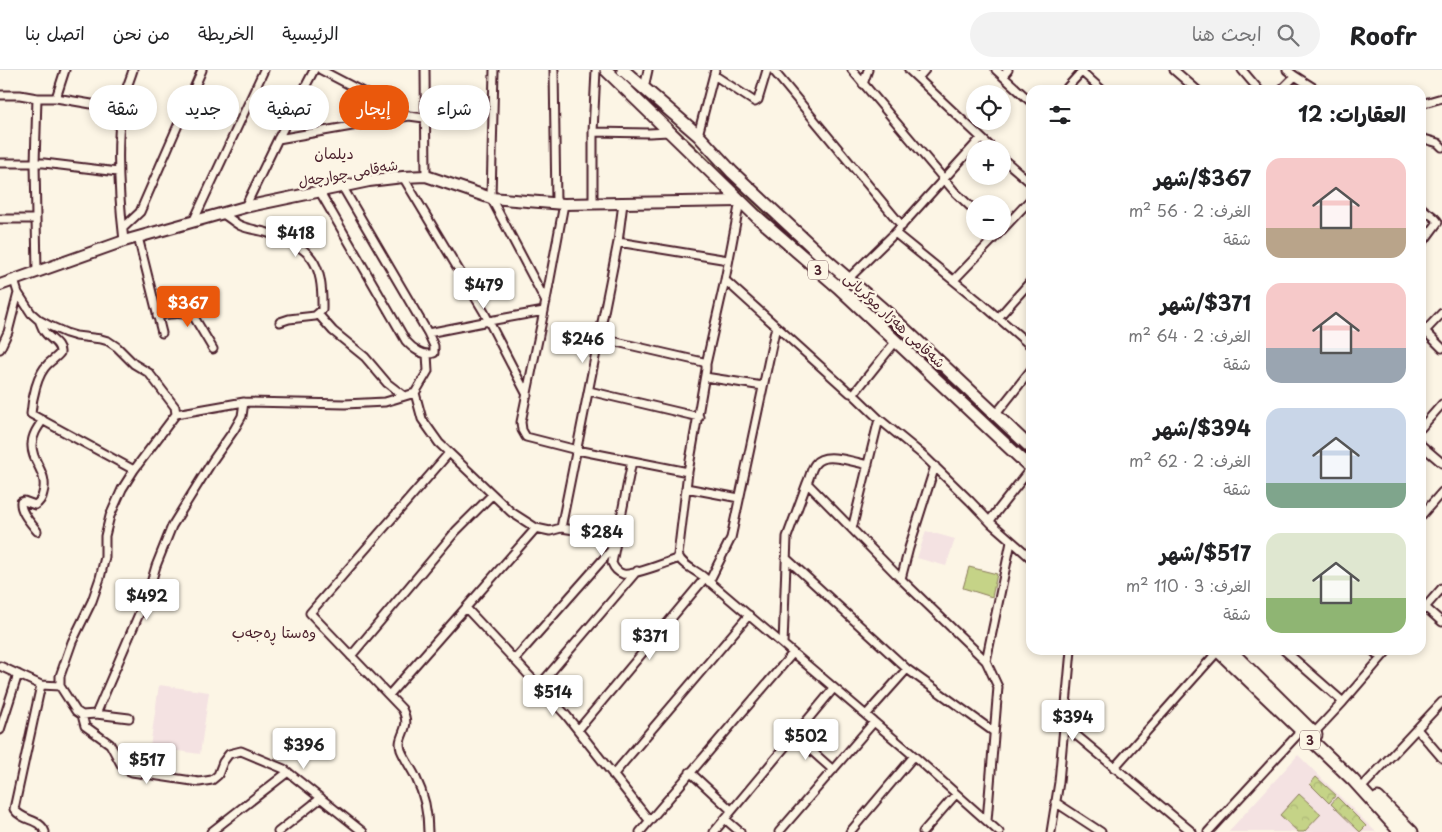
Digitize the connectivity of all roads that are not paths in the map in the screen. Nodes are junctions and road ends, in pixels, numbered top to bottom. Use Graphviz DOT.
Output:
graph roads {
  1 [pos="65,70"];
  2 [pos="133,70"];
  3 [pos="202,70"];
  4 [pos="264,70"];
  5 [pos="314,70"];
  6 [pos="321,70"];
  7 [pos="425,70"];
  8 [pos="494,70"];
  9 [pos="554,70"];
  10 [pos="596,70"];
  11 [pos="606,70"];
  12 [pos="623,70"];
  13 [pos="648,70"];
  14 [pos="767,70"];
  15 [pos="773,70"];
  16 [pos="852,70"];
  17 [pos="868,70"];
  18 [pos="909,70"];
  19 [pos="925,70"];
  20 [pos="996,70"];
  21 [pos="1174,70"];
  22 [pos="1242,70"];
  23 [pos="1287,70"];
  24 [pos="1082,71"];
  25 [pos="714,72"];
  26 [pos="1005,73"];
  27 [pos="1295,76"];
  28 [pos="918,78"];
  29 [pos="863,84"];
  30 [pos="128,85"];
  31 [pos="350,85"];
  32 [pos="425,85"];
  33 [pos="1069,85"];
  34 [pos="1097,85"];
  35 [pos="1190,85"];
  36 [pos="1255,85"];
  37 [pos="1285,85"];
  38 [pos="1309,85"];
  39 [pos="644,88"];
  40 [pos="0,95"];
  41 [pos="1026,96"];
  42 [pos="37,98"];
  43 [pos="56,98"];
  44 [pos="1442,98"];
  45 [pos="1426,103"];
  46 [pos="89,104"];
  47 [pos="409,116"];
  48 [pos="419,117"];
  49 [pos="339,129"];
  50 [pos="120,130"];
  51 [pos="424,130"];
  52 [pos="592,132"];
  53 [pos="669,132"];
  54 [pos="698,135"];
  55 [pos="981,138"];
  56 [pos="1426,139"];
  57 [pos="278,140"];
  58 [pos="1442,147"];
  59 [pos="0,163"];
  60 [pos="35,163"];
  61 [pos="1011,166"];
  62 [pos="118,172"];
  63 [pos="404,176"];
  64 [pos="426,176"];
  65 [pos="944,179"];
  66 [pos="1026,179"];
  67 [pos="342,186"];
  68 [pos="320,192"];
  69 [pos="491,198"];
  70 [pos="740,201"];
  71 [pos="966,202"];
  72 [pos="560,203"];
  73 [pos="593,203"];
  74 [pos="623,204"];
  75 [pos="1026,204"];
  76 [pos="245,207"];
  77 [pos="1426,212"];
  78 [pos="223,214"];
  79 [pos="0,219"];
  80 [pos="36,219"];
  81 [pos="1440,219"];
  82 [pos="1011,220"];
  83 [pos="193,222"];
  84 [pos="902,226"];
  85 [pos="122,228"];
  86 [pos="896,233"];
  87 [pos="138,237"];
  88 [pos="1426,238"];
  89 [pos="992,240"];
  90 [pos="124,241"];
  91 [pos="618,242"];
  92 [pos="728,260"];
  93 [pos="37,272"];
  94 [pos="848,279"];
  95 [pos="14,280"];
  96 [pos="725,280"];
  97 [pos="954,280"];
  98 [pos="0,285"];
  99 [pos="1026,287"];
  100 [pos="18,293"];
  101 [pos="546,302"];
  102 [pos="544,311"];
  103 [pos="1442,313"];
  104 [pos="318,314"];
  105 [pos="157,316"];
  106 [pos="893,318"];
  107 [pos="998,318"];
  108 [pos="40,320"];
  109 [pos="489,321"];
  110 [pos="280,322"];
  111 [pos="776,326"];
  112 [pos="1426,326"];
  113 [pos="884,330"];
  114 [pos="8,332"];
  115 [pos="1426,332"];
  116 [pos="162,333"];
  117 [pos="428,334"];
  118 [pos="0,337"];
  119 [pos="599,338"];
  120 [pos="896,341"];
  121 [pos="1026,342"];
  122 [pos="1442,348"];
  123 [pos="0,349"];
  124 [pos="213,349"];
  125 [pos="427,354"];
  126 [pos="706,364"];
  127 [pos="1026,376"];
  128 [pos="705,377"];
  129 [pos="763,386"];
  130 [pos="589,391"];
  131 [pos="415,394"];
  132 [pos="852,394"];
  133 [pos="404,396"];
  134 [pos="527,396"];
  135 [pos="244,402"];
  136 [pos="1442,404"];
  137 [pos="176,414"];
  138 [pos="996,414"];
  139 [pos="698,416"];
  140 [pos="879,419"];
  141 [pos="43,420"];
  142 [pos="1426,422"];
  143 [pos="1026,443"];
  144 [pos="1426,449"];
  145 [pos="578,450"];
  146 [pos="449,453"];
  147 [pos="632,461"];
  148 [pos="1026,463"];
  149 [pos="1442,463"];
  150 [pos="868,465"];
  151 [pos="934,466"];
  152 [pos="134,470"];
  153 [pos="688,472"];
  154 [pos="1026,474"];
  155 [pos="807,483"];
  156 [pos="686,488"];
  157 [pos="1442,492"];
  158 [pos="492,494"];
  159 [pos="739,498"];
  160 [pos="1426,510"];
  161 [pos="991,523"];
  162 [pos="536,528"];
  163 [pos="561,528"];
  164 [pos="852,529"];
  165 [pos="37,531"];
  166 [pos="1011,542"];
  167 [pos="614,547"];
  168 [pos="1026,554"];
  169 [pos="679,558"];
  170 [pos="786,558"];
  171 [pos="637,572"];
  172 [pos="901,579"];
  173 [pos="707,580"];
  174 [pos="1442,588"];
  175 [pos="1426,606"];
  176 [pos="466,608"];
  177 [pos="1426,611"];
  178 [pos="749,615"];
  179 [pos="1442,622"];
  180 [pos="783,644"];
  181 [pos="793,653"];
  182 [pos="1071,655"];
  183 [pos="1213,655"];
  184 [pos="1222,655"];
  185 [pos="1235,655"];
  186 [pos="1290,655"];
  187 [pos="1378,655"];
  188 [pos="1384,655"];
  189 [pos="351,656"];
  190 [pos="1381,658"];
  191 [pos="514,660"];
  192 [pos="986,661"];
  193 [pos="0,666"];
  194 [pos="907,669"];
  195 [pos="18,674"];
  196 [pos="41,685"];
  197 [pos="60,686"];
  198 [pos="539,686"];
  199 [pos="834,688"];
  200 [pos="388,695"];
  201 [pos="1343,702"];
  202 [pos="1442,702"];
  203 [pos="82,714"];
  204 [pos="96,714"];
  205 [pos="866,715"];
  206 [pos="129,718"];
  207 [pos="874,722"];
  208 [pos="1064,726"];
  209 [pos="1417,729"];
  210 [pos="0,730"];
  211 [pos="578,730"];
  212 [pos="1301,731"];
  213 [pos="994,732"];
  214 [pos="1314,733"];
  215 [pos="794,735"];
  216 [pos="914,756"];
  217 [pos="1442,758"];
  218 [pos="1114,768"];
  219 [pos="833,770"];
  220 [pos="288,772"];
  221 [pos="690,772"];
  222 [pos="613,775"];
  223 [pos="1365,784"];
  224 [pos="956,794"];
  225 [pos="321,798"];
  226 [pos="1056,802"];
  227 [pos="732,810"];
  228 [pos="724,819"];
  229 [pos="649,820"];
  230 [pos="987,821"];
  231 [pos="996,831"];
  232 [pos="45,832"];
  233 [pos="211,832"];
  234 [pos="278,832"];
  235 [pos="363,832"];
  236 [pos="428,832"];
  237 [pos="640,832"];
  238 [pos="714,832"];
  239 [pos="740,832"];
  240 [pos="779,832"];
  241 [pos="850,832"];
  242 [pos="922,832"];
  243 [pos="1051,832"];
  244 [pos="1101,832"];
  245 [pos="1192,832"];
  246 [pos="1208,832"];
  247 [pos="1400,832"];
  248 [pos="1412,832"];
  1 -- 43 [label="street"];
  2 -- 30 [label="street"];
  3 -- 85 [label="street"];
  4 -- 83 [label="street"];
  5 -- 57 [label="street"];
  6 -- 31 [label="street"];
  7 -- 32 [label="street"];
  8 -- 69 [label="street"];
  9 -- 72 [label="street"];
  10 -- 52 [label="street"];
  11 -- 53 [label="highway, شەقامی ھەژار موکریانی / 3"];
  12 -- 39 [label="highway, شەقامی ھەژار موکریانی / 3"];
  13 -- 39 [label="street"];
  14 -- 25 [label="street"];
  15 -- 84 [label="street"];
  16 -- 29 [label="street"];
  17 -- 29 [label="street"];
  18 -- 28 [label="street"];
  19 -- 28 [label="street"];
  20 -- 26 [label="street"];
  21 -- 35 [label="street"];
  22 -- 36 [label="street"];
  23 -- 27 [label="street"];
  24 -- 33 [label="street"];
  24 -- 34 [label="street"];
  25 -- 54 [label="street"];
  26 -- 41 [label="street"];
  27 -- 37 [label="street"];
  27 -- 38 [label="street"];
  28 -- 55 [label="street"];
  29 -- 65 [label="street"];
  39 -- 54 [label="highway, شەقامی ھەژار موکریانی / 3"];
  40 -- 42 [label="street"];
  42 -- 43 [label="street"];
  42 -- 60 [label="street"];
  43 -- 46 [label="street"];
  44 -- 45 [label="street"];
  47 -- 48 [label="street"];
  49 -- 57 [label="street"];
  50 -- 62 [label="street"];
  51 -- 64 [label="street"];
  52 -- 53 [label="street"];
  52 -- 73 [label="street"];
  53 -- 70 [label="highway, شەقامی ھەژار موکریانی / 3"];
  54 -- 94 [label="highway, شەقامی ھەژار موکریانی / 3"];
  55 -- 65 [label="street"];
  56 -- 58 [label="street"];
  57 -- 76 [label="street"];
  59 -- 60 [label="street"];
  60 -- 62 [label="street"];
  60 -- 80 [label="street"];
  61 -- 66 [label="street"];
  62 -- 85 [label="street"];
  63 -- 64 [label="main road, شەقامی چوارچەل"];
  63 -- 67 [label="main road, شەقامی چوارچەل"];
  63 -- 109 [label="street"];
  64 -- 69 [label="main road, شەقامی چوارچەل"];
  65 -- 71 [label="street"];
  65 -- 84 [label="street"];
  67 -- 68 [label="main road, شەقامی چوارچەل"];
  67 -- 117 [label="street"];
  68 -- 76 [label="main road, شەقامی چوارچەل"];
  68 -- 125 [label="street"];
  69 -- 72 [label="main road, شەقامی چوارچەل"];
  69 -- 101 [label="street"];
  70 -- 74 [label="main road, شەقامی چوارچەل"];
  70 -- 92 [label="street"];
  70 -- 113 [label="highway, شەقامی ھەژار موکریانی / 3"];
  72 -- 73 [label="main road, شەقامی چوارچەل"];
  72 -- 101 [label="street"];
  73 -- 74 [label="main road, شەقامی چوارچەل"];
  74 -- 91 [label="street"];
  75 -- 82 [label="street"];
  76 -- 78 [label="main road, شەقامی چوارچەل"];
  77 -- 81 [label="street"];
  78 -- 83 [label="main road, شەقامی چوارچەل"];
  78 -- 104 [label="street"];
  79 -- 80 [label="street"];
  80 -- 93 [label="street"];
  81 -- 88 [label="street"];
  83 -- 87 [label="main road, شەقامی چوارچەل"];
  84 -- 86 [label="street"];
  85 -- 90 [label="street"];
  86 -- 94 [label="street"];
  86 -- 97 [label="street"];
  87 -- 90 [label="main road, شەقامی چوارچەل"];
  87 -- 105 [label="street"];
  89 -- 97 [label="street"];
  90 -- 93 [label="main road, شەقامی چوارچەل"];
  91 -- 92 [label="street"];
  91 -- 119 [label="street"];
  92 -- 96 [label="street"];
  93 -- 95 [label="main road, شەقامی چوارچەل"];
  94 -- 106 [label="highway, شەقامی ھەژار موکریانی / 3"];
  95 -- 98 [label="main road, شەقامی چوارچەل"];
  95 -- 100 [label="street"];
  96 -- 111 [label="street"];
  96 -- 126 [label="street"];
  97 -- 107 [label="street"];
  99 -- 107 [label="street"];
  100 -- 108 [label="street"];
  100 -- 114 [label="street"];
  101 -- 102 [label="street"];
  102 -- 109 [label="street"];
  102 -- 134 [label="street"];
  103 -- 112 [label="street"];
  104 -- 110 [label="street"];
  104 -- 133 [label="street"];
  105 -- 116 [label="street"];
  105 -- 124 [label="street"];
  106 -- 113 [label="highway"];
  106 -- 138 [label="highway, شەقامی ھەژار موکریانی / 3"];
  107 -- 121 [label="street"];
  108 -- 137 [label="street"];
  108 -- 141 [label="street"];
  109 -- 117 [label="street"];
  109 -- 134 [label="street"];
  111 -- 129 [label="street"];
  111 -- 132 [label="street"];
  113 -- 120 [label="highway, شەقامی ھەژار موکریانی / 3"];
  114 -- 118 [label="street"];
  114 -- 123 [label="street"];
  115 -- 122 [label="street"];
  117 -- 125 [label="street"];
  119 -- 126 [label="street"];
  119 -- 130 [label="street"];
  120 -- 132 [label="street"];
  120 -- 148 [label="highway, شەقامی ھەژار موکریانی / 3"];
  125 -- 131 [label="street"];
  126 -- 128 [label="street"];
  127 -- 138 [label="street"];
  128 -- 129 [label="street"];
  128 -- 139 [label="street"];
  129 -- 159 [label="street"];
  130 -- 139 [label="street"];
  130 -- 145 [label="street"];
  131 -- 133 [label="street"];
  131 -- 146 [label="street"];
  132 -- 140 [label="street"];
  133 -- 135 [label="street"];
  134 -- 145 [label="street"];
  135 -- 137 [label="street"];
  135 -- 204 [label="street"];
  136 -- 142 [label="street"];
  137 -- 152 [label="street"];
  138 -- 143 [label="highway, شەقامی ھەژار موکریانی / 3"];
  139 -- 153 [label="street"];
  140 -- 150 [label="street"];
  140 -- 151 [label="street"];
  141 -- 152 [label="street"];
  141 -- 165 [label="street"];
  144 -- 149 [label="street"];
  145 -- 147 [label="street"];
  145 -- 163 [label="street"];
  146 -- 158 [label="street"];
  146 -- 189 [label="street"];
  147 -- 153 [label="street"];
  147 -- 167 [label="street"];
  150 -- 155 [label="street"];
  150 -- 164 [label="street"];
  151 -- 161 [label="street"];
  151 -- 172 [label="street"];
  152 -- 197 [label="street"];
  153 -- 156 [label="street"];
  154 -- 161 [label="street"];
  155 -- 164 [label="street"];
  155 -- 170 [label="street"];
  156 -- 159 [label="street"];
  156 -- 169 [label="street"];
  157 -- 160 [label="street"];
  158 -- 162 [label="street"];
  158 -- 189 [label="street"];
  159 -- 173 [label="street"];
  161 -- 166 [label="street"];
  162 -- 163 [label="street"];
  162 -- 176 [label="street"];
  163 -- 167 [label="street"];
  164 -- 172 [label="street"];
  166 -- 168 [label="street"];
  166 -- 192 [label="street"];
  167 -- 171 [label="street"];
  167 -- 191 [label="street"];
  169 -- 171 [label="street"];
  169 -- 173 [label="street"];
  170 -- 180 [label="street"];
  170 -- 194 [label="street"];
  171 -- 198 [label="street"];
  172 -- 192 [label="street"];
  173 -- 178 [label="street"];
  173 -- 211 [label="street"];
  174 -- 175 [label="street"];
  176 -- 191 [label="street"];
  176 -- 200 [label="street"];
  177 -- 179 [label="street"];
  178 -- 180 [label="street"];
  178 -- 222 [label="street"];
  180 -- 181 [label="street"];
  181 -- 199 [label="street"];
  181 -- 221 [label="street"];
  182 -- 208 [label="street"];
  183 -- 218 [label="street"];
  184 -- 212 [label="highway, 3"];
  185 -- 214 [label="highway, 3"];
  186 -- 201 [label="street"];
  187 -- 190 [label="street"];
  188 -- 190 [label="street"];
  189 -- 200 [label="street"];
  190 -- 201 [label="street"];
  191 -- 198 [label="street"];
  192 -- 213 [label="street"];
  193 -- 195 [label="street"];
  194 -- 205 [label="street"];
  194 -- 213 [label="street"];
  195 -- 196 [label="street"];
  195 -- 210 [label="street"];
  196 -- 197 [label="street"];
  196 -- 232 [label="street"];
  197 -- 203 [label="street"];
  198 -- 211 [label="street"];
  199 -- 205 [label="street"];
  199 -- 215 [label="street"];
  200 -- 236 [label="street"];
  201 -- 214 [label="street"];
  202 -- 209 [label="street"];
  203 -- 204 [label="street"];
  203 -- 220 [label="street"];
  204 -- 206 [label="street"];
  205 -- 207 [label="street"];
  207 -- 216 [label="street"];
  207 -- 219 [label="street"];
  208 -- 218 [label="street"];
  208 -- 226 [label="street"];
  209 -- 217 [label="street"];
  209 -- 223 [label="street"];
  211 -- 222 [label="street"];
  212 -- 246 [label="street"];
  212 -- 247 [label="highway, 3"];
  213 -- 230 [label="street"];
  214 -- 223 [label="highway, 3"];
  215 -- 219 [label="street"];
  215 -- 227 [label="street"];
  216 -- 224 [label="street"];
  216 -- 241 [label="street"];
  218 -- 245 [label="street"];
  219 -- 240 [label="street"];
  220 -- 225 [label="street"];
  220 -- 233 [label="street"];
  221 -- 227 [label="street"];
  221 -- 229 [label="street"];
  222 -- 229 [label="street"];
  223 -- 248 [label="highway, 3"];
  224 -- 230 [label="street"];
  224 -- 242 [label="street"];
  225 -- 234 [label="street"];
  225 -- 235 [label="street"];
  226 -- 243 [label="street"];
  226 -- 244 [label="street"];
  227 -- 228 [label="street"];
  228 -- 238 [label="street"];
  228 -- 239 [label="street"];
  229 -- 237 [label="street"];
  230 -- 231 [label="street"];
}
